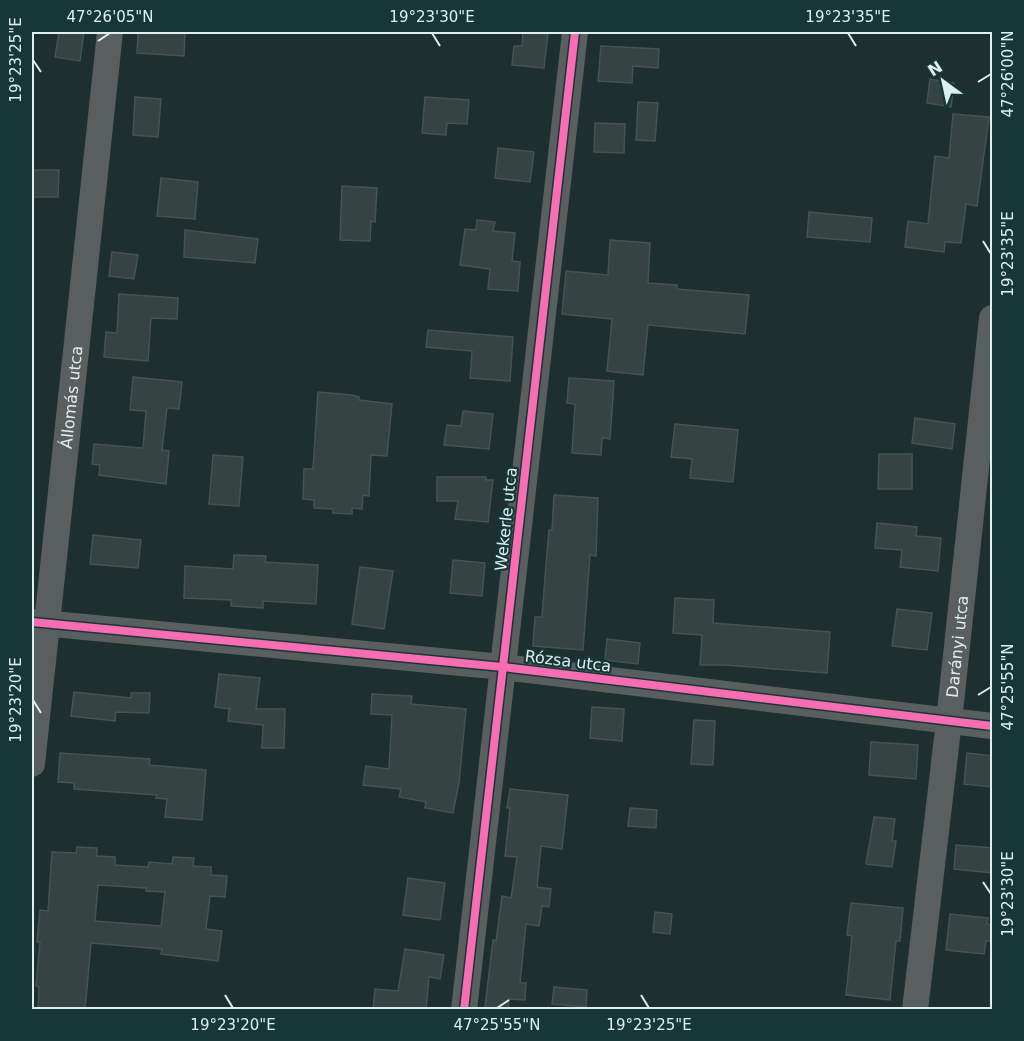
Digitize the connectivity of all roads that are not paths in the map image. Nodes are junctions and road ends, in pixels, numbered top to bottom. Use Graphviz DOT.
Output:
graph roads {
  1 [pos="110,32"];
  2 [pos="575,32"];
  3 [pos="993,318"];
  4 [pos="39,623"];
  5 [pos="503,667"];
  6 [pos="949,721"];
  7 [pos="993,726"];
  8 [pos="32,764"];
  9 [pos="464,1010"];
  10 [pos="915,1010"];
  1 -- 4 [label="street, Állomás utca"];
  2 -- 5 [label="street, Wekerle utca"];
  3 -- 6 [label="street, Darányi utca"];
  4 -- 5 [label="street, Rózsa utca"];
  4 -- 8 [label="street, Állomás utca"];
  5 -- 6 [label="street, Rózsa utca"];
  5 -- 9 [label="street, Wekerle utca"];
  6 -- 7 [label="street, Rózsa utca"];
  6 -- 10 [label="street, Darányi utca"];
}
